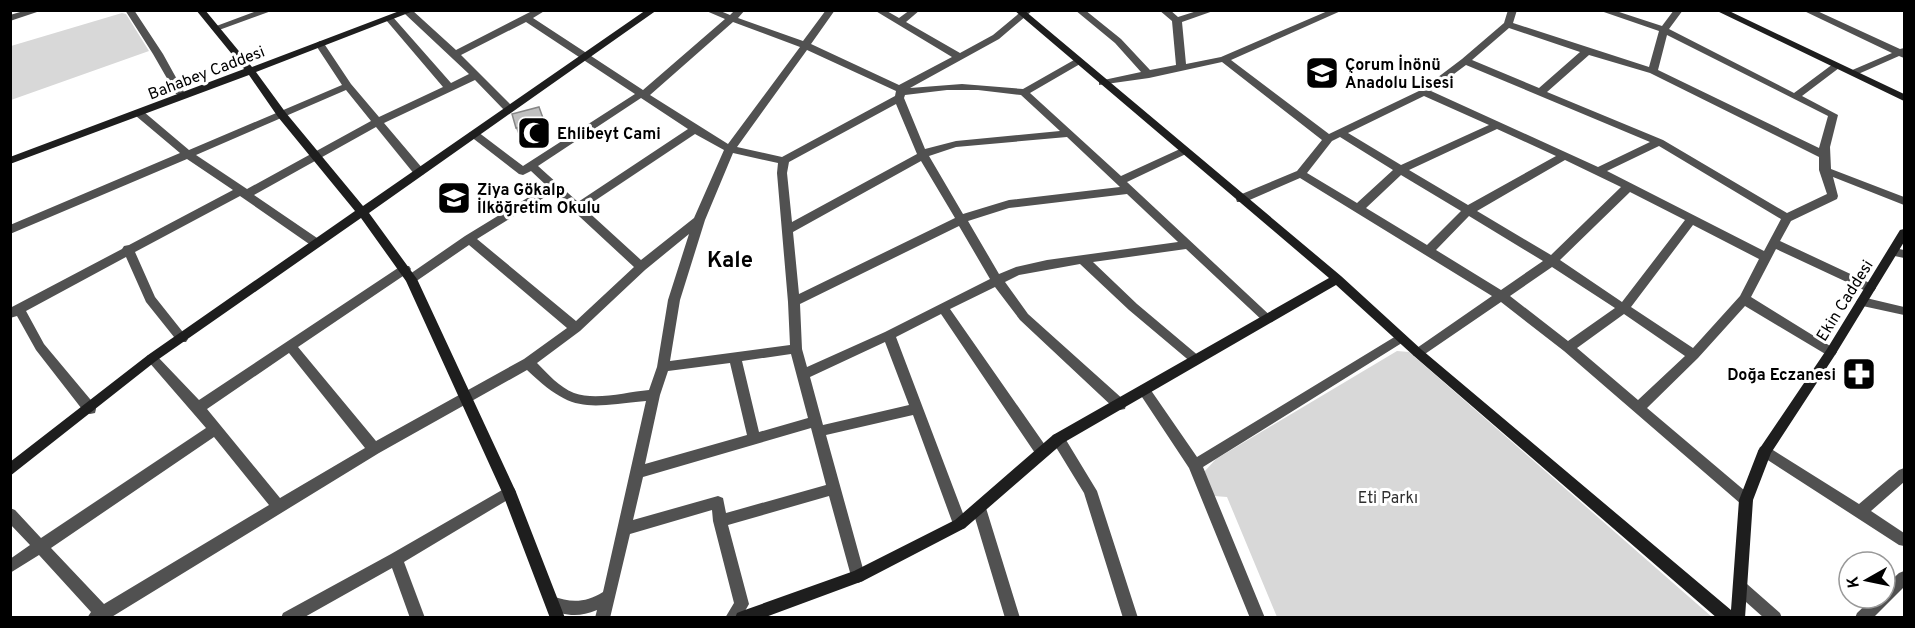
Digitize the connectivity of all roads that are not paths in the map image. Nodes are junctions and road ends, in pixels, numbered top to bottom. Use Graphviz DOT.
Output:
graph roads {
  1 [pos="39,10"];
  2 [pos="129,10"];
  3 [pos="200,10"];
  4 [pos="270,10"];
  5 [pos="542,10"];
  6 [pos="653,10"];
  7 [pos="708,10"];
  8 [pos="741,10"];
  9 [pos="831,10"];
  10 [pos="878,10"];
  11 [pos="916,10"];
  12 [pos="1079,10"];
  13 [pos="1163,10"];
  14 [pos="1212,10"];
  15 [pos="1339,10"];
  16 [pos="1513,10"];
  17 [pos="1602,10"];
  18 [pos="1679,10"];
  19 [pos="1719,10"];
  20 [pos="1806,10"];
  21 [pos="1024,12"];
  22 [pos="401,13"];
  23 [pos="10,18"];
  24 [pos="527,18"];
  25 [pos="731,19"];
  26 [pos="1177,20"];
  27 [pos="899,23"];
  28 [pos="1508,24"];
  29 [pos="216,28"];
  30 [pos="1664,30"];
  31 [pos="320,44"];
  32 [pos="807,46"];
  33 [pos="1587,51"];
  34 [pos="1903,53"];
  35 [pos="455,54"];
  36 [pos="588,57"];
  37 [pos="960,57"];
  38 [pos="1224,59"];
  39 [pos="1464,61"];
  40 [pos="1077,62"];
  41 [pos="1836,66"];
  42 [pos="1181,67"];
  43 [pos="249,69"];
  44 [pos="1653,70"];
  45 [pos="1852,74"];
  46 [pos="1149,75"];
  47 [pos="474,76"];
  48 [pos="1102,83"];
  49 [pos="348,86"];
  50 [pos="449,87"];
  51 [pos="178,92"];
  52 [pos="1024,92"];
  53 [pos="1424,92"];
  54 [pos="1541,92"];
  55 [pos="900,93"];
  56 [pos="642,94"];
  57 [pos="1796,97"];
  58 [pos="1905,98"];
  59 [pos="509,109"];
  60 [pos="140,114"];
  61 [pos="282,115"];
  62 [pos="376,122"];
  63 [pos="1496,126"];
  64 [pos="695,129"];
  65 [pos="1340,133"];
  66 [pos="474,134"];
  67 [pos="1068,134"];
  68 [pos="1328,139"];
  69 [pos="1659,142"];
  70 [pos="730,149"];
  71 [pos="1184,152"];
  72 [pos="188,154"];
  73 [pos="922,154"];
  74 [pos="1822,154"];
  75 [pos="10,155"];
  76 [pos="316,155"];
  77 [pos="1565,156"];
  78 [pos="10,161"];
  79 [pos="784,161"];
  80 [pos="531,166"];
  81 [pos="1399,170"];
  82 [pos="1824,170"];
  83 [pos="1598,171"];
  84 [pos="419,172"];
  85 [pos="1301,174"];
  86 [pos="1119,181"];
  87 [pos="555,186"];
  88 [pos="1628,187"];
  89 [pos="1129,190"];
  90 [pos="243,193"];
  91 [pos="1241,199"];
  92 [pos="1905,201"];
  93 [pos="578,207"];
  94 [pos="1359,208"];
  95 [pos="1469,210"];
  96 [pos="363,213"];
  97 [pos="1787,218"];
  98 [pos="960,219"];
  99 [pos="699,220"];
  100 [pos="1691,220"];
  101 [pos="10,230"];
  102 [pos="787,230"];
  103 [pos="1905,233"];
  104 [pos="469,239"];
  105 [pos="316,243"];
  106 [pos="1774,243"];
  107 [pos="1189,245"];
  108 [pos="128,249"];
  109 [pos="1428,251"];
  110 [pos="1899,253"];
  111 [pos="1767,258"];
  112 [pos="1082,259"];
  113 [pos="1552,261"];
  114 [pos="642,267"];
  115 [pos="408,274"];
  116 [pos="1337,279"];
  117 [pos="997,280"];
  118 [pos="1870,288"];
  119 [pos="1502,296"];
  120 [pos="1744,299"];
  121 [pos="794,302"];
  122 [pos="1862,302"];
  123 [pos="943,308"];
  124 [pos="1624,308"];
  125 [pos="15,311"];
  126 [pos="1905,311"];
  127 [pos="1268,319"];
  128 [pos="576,328"];
  129 [pos="889,335"];
  130 [pos="1401,338"];
  131 [pos="182,339"];
  132 [pos="290,346"];
  133 [pos="1568,348"];
  134 [pos="796,349"];
  135 [pos="1418,352"];
  136 [pos="1831,352"];
  137 [pos="1694,355"];
  138 [pos="153,358"];
  139 [pos="735,358"];
  140 [pos="1196,360"];
  141 [pos="528,363"];
  142 [pos="663,367"];
  143 [pos="802,375"];
  144 [pos="1144,390"];
  145 [pos="654,394"];
  146 [pos="466,399"];
  147 [pos="1120,405"];
  148 [pos="198,408"];
  149 [pos="90,409"];
  150 [pos="917,409"];
  151 [pos="1638,409"];
  152 [pos="818,426"];
  153 [pos="213,430"];
  154 [pos="754,438"];
  155 [pos="1058,439"];
  156 [pos="374,449"];
  157 [pos="1765,450"];
  158 [pos="1042,452"];
  159 [pos="1195,465"];
  160 [pos="10,470"];
  161 [pos="638,472"];
  162 [pos="1905,474"];
  163 [pos="834,489"];
  164 [pos="509,492"];
  165 [pos="1746,500"];
  166 [pos="278,506"];
  167 [pos="979,508"];
  168 [pos="1861,511"];
  169 [pos="10,514"];
  170 [pos="720,521"];
  171 [pos="960,524"];
  172 [pos="625,529"];
  173 [pos="1905,540"];
  174 [pos="40,547"];
  175 [pos="396,559"];
  176 [pos="10,567"];
  177 [pos="858,576"];
  178 [pos="1742,589"];
  179 [pos="609,596"];
  180 [pos="555,610"];
  181 [pos="99,616"];
  182 [pos="288,618"];
  183 [pos="418,618"];
  184 [pos="602,618"];
  185 [pos="732,618"];
  186 [pos="742,618"];
  187 [pos="1013,618"];
  188 [pos="1131,618"];
  189 [pos="1257,618"];
  190 [pos="1729,618"];
  191 [pos="1738,618"];
  192 [pos="1775,618"];
  1 -- 23 [label="street"];
  2 -- 51 [label="street"];
  3 -- 29 [label="street"];
  4 -- 29 [label="street"];
  5 -- 24 [label="street"];
  6 -- 36 [label="street"];
  7 -- 25 [label="street"];
  8 -- 25 [label="street"];
  9 -- 32 [label="street"];
  10 -- 27 [label="street"];
  11 -- 27 [label="street"];
  12 -- 46 [label="street"];
  13 -- 26 [label="street"];
  14 -- 26 [label="street"];
  15 -- 38 [label="street"];
  16 -- 28 [label="street"];
  17 -- 30 [label="street"];
  18 -- 30 [label="street"];
  19 -- 41 [label="street"];
  20 -- 34 [label="street"];
  21 -- 37 [label="street"];
  21 -- 40 [label="street"];
  22 -- 31 [label="street, Bahabey Caddesi"];
  22 -- 35 [label="street"];
  22 -- 43 [label="street, Bahabey Caddesi"];
  22 -- 50 [label="street"];
  24 -- 35 [label="street"];
  24 -- 36 [label="street"];
  25 -- 32 [label="street"];
  25 -- 56 [label="street"];
  26 -- 42 [label="street"];
  27 -- 37 [label="street"];
  28 -- 33 [label="street"];
  28 -- 39 [label="street"];
  29 -- 43 [label="street"];
  30 -- 44 [label="street"];
  30 -- 57 [label="street"];
  31 -- 43 [label="street, Bahabey Caddesi"];
  31 -- 49 [label="street"];
  32 -- 55 [label="street"];
  32 -- 70 [label="street"];
  33 -- 44 [label="street"];
  33 -- 54 [label="street"];
  34 -- 45 [label="street"];
  35 -- 47 [label="street"];
  36 -- 56 [label="street"];
  36 -- 59 [label="street"];
  37 -- 55 [label="street"];
  38 -- 42 [label="street"];
  38 -- 68 [label="street"];
  39 -- 53 [label="street"];
  39 -- 54 [label="street"];
  40 -- 48 [label="street"];
  40 -- 52 [label="street"];
  41 -- 45 [label="street"];
  41 -- 57 [label="street"];
  42 -- 46 [label="street"];
  43 -- 51 [label="street, Bahabey Caddesi"];
  43 -- 60 [label="street, Bahabey Caddesi"];
  43 -- 61 [label="street"];
  44 -- 74 [label="street"];
  45 -- 58 [label="street"];
  46 -- 48 [label="street"];
  47 -- 50 [label="street"];
  47 -- 59 [label="street"];
  48 -- 71 [label="street"];
  49 -- 61 [label="street"];
  49 -- 62 [label="street"];
  50 -- 62 [label="street"];
  51 -- 75 [label="street, Bahabey Caddesi"];
  52 -- 55 [label="street"];
  52 -- 67 [label="street"];
  53 -- 63 [label="street"];
  53 -- 65 [label="street"];
  54 -- 69 [label="street"];
  55 -- 73 [label="street"];
  55 -- 79 [label="street"];
  56 -- 64 [label="street"];
  56 -- 80 [label="street"];
  57 -- 74 [label="street"];
  59 -- 66 [label="street"];
  60 -- 72 [label="street"];
  60 -- 78 [label="street, Bahabey Caddesi"];
  61 -- 72 [label="street"];
  61 -- 76 [label="street"];
  62 -- 76 [label="street"];
  62 -- 84 [label="street"];
  63 -- 77 [label="street"];
  63 -- 81 [label="street"];
  64 -- 70 [label="street"];
  64 -- 93 [label="street"];
  65 -- 68 [label="street"];
  65 -- 81 [label="street"];
  66 -- 80 [label="street"];
  66 -- 84 [label="street"];
  67 -- 73 [label="street"];
  67 -- 86 [label="street"];
  68 -- 85 [label="street"];
  69 -- 83 [label="street"];
  69 -- 97 [label="street"];
  70 -- 79 [label="street"];
  70 -- 99 [label="street"];
  71 -- 86 [label="street"];
  71 -- 91 [label="street"];
  72 -- 90 [label="street"];
  72 -- 101 [label="street"];
  73 -- 98 [label="street"];
  73 -- 102 [label="street"];
  74 -- 82 [label="street"];
  76 -- 90 [label="street"];
  76 -- 96 [label="street"];
  77 -- 83 [label="street"];
  77 -- 95 [label="street"];
  79 -- 102 [label="street"];
  80 -- 87 [label="street"];
  81 -- 94 [label="street"];
  81 -- 95 [label="street"];
  82 -- 92 [label="street"];
  82 -- 97 [label="street"];
  83 -- 88 [label="street"];
  84 -- 96 [label="street"];
  85 -- 91 [label="street"];
  85 -- 94 [label="street"];
  86 -- 89 [label="street"];
  87 -- 93 [label="street"];
  87 -- 104 [label="street"];
  88 -- 100 [label="street"];
  88 -- 113 [label="street"];
  89 -- 98 [label="street"];
  89 -- 107 [label="street"];
  90 -- 105 [label="street"];
  90 -- 108 [label="street"];
  91 -- 116 [label="street"];
  93 -- 114 [label="street"];
  94 -- 109 [label="street"];
  95 -- 109 [label="street"];
  95 -- 113 [label="street"];
  96 -- 105 [label="street"];
  96 -- 115 [label="street"];
  97 -- 106 [label="street"];
  98 -- 117 [label="street"];
  98 -- 121 [label="street"];
  99 -- 114 [label="street"];
  99 -- 142 [label="street"];
  100 -- 111 [label="street"];
  100 -- 124 [label="street"];
  102 -- 121 [label="street"];
  103 -- 110 [label="street, Ekin Caddesi"];
  104 -- 115 [label="street"];
  104 -- 128 [label="street"];
  105 -- 131 [label="street"];
  106 -- 111 [label="street"];
  106 -- 118 [label="street"];
  107 -- 112 [label="street"];
  107 -- 127 [label="street"];
  108 -- 125 [label="street"];
  108 -- 131 [label="street"];
  109 -- 119 [label="street"];
  110 -- 118 [label="street, Ekin Caddesi"];
  111 -- 120 [label="street"];
  112 -- 117 [label="street"];
  112 -- 140 [label="street"];
  113 -- 119 [label="street"];
  113 -- 124 [label="street"];
  114 -- 128 [label="street"];
  115 -- 132 [label="street"];
  115 -- 146 [label="street"];
  116 -- 127 [label="street"];
  116 -- 130 [label="street"];
  117 -- 123 [label="street"];
  117 -- 147 [label="street"];
  118 -- 122 [label="street, Ekin Caddesi"];
  119 -- 133 [label="street"];
  119 -- 135 [label="street"];
  120 -- 136 [label="street"];
  120 -- 137 [label="street"];
  121 -- 134 [label="street"];
  122 -- 126 [label="street"];
  122 -- 136 [label="street, Ekin Caddesi"];
  123 -- 129 [label="street"];
  123 -- 158 [label="street"];
  124 -- 133 [label="street"];
  124 -- 137 [label="street"];
  125 -- 149 [label="street"];
  127 -- 140 [label="street"];
  128 -- 141 [label="street"];
  129 -- 143 [label="street"];
  129 -- 150 [label="street"];
  130 -- 135 [label="street"];
  130 -- 159 [label="street"];
  131 -- 138 [label="street"];
  132 -- 148 [label="street"];
  132 -- 156 [label="street"];
  133 -- 151 [label="street"];
  134 -- 139 [label="street"];
  134 -- 143 [label="street"];
  135 -- 190 [label="street"];
  136 -- 157 [label="street, Ekin Caddesi"];
  137 -- 151 [label="street"];
  138 -- 148 [label="street"];
  138 -- 149 [label="street"];
  139 -- 142 [label="street"];
  139 -- 154 [label="street"];
  140 -- 144 [label="street"];
  141 -- 145 [label="street"];
  141 -- 146 [label="street"];
  142 -- 145 [label="street"];
  143 -- 152 [label="street"];
  144 -- 147 [label="street"];
  144 -- 159 [label="street"];
  145 -- 161 [label="street"];
  146 -- 156 [label="street"];
  146 -- 164 [label="street"];
  147 -- 155 [label="street"];
  148 -- 153 [label="street"];
  149 -- 160 [label="street"];
  150 -- 152 [label="street"];
  150 -- 171 [label="street"];
  151 -- 165 [label="street"];
  152 -- 154 [label="street"];
  152 -- 163 [label="street"];
  153 -- 166 [label="street"];
  153 -- 174 [label="street"];
  154 -- 161 [label="street"];
  155 -- 158 [label="street"];
  155 -- 188 [label="street"];
  156 -- 166 [label="street"];
  157 -- 165 [label="street, Ekin Caddesi"];
  157 -- 168 [label="street"];
  158 -- 167 [label="street"];
  159 -- 189 [label="street"];
  161 -- 172 [label="street"];
  162 -- 168 [label="street"];
  163 -- 170 [label="street"];
  163 -- 177 [label="street"];
  164 -- 175 [label="street"];
  164 -- 180 [label="street"];
  165 -- 178 [label="street, Ekin Caddesi"];
  166 -- 181 [label="street"];
  167 -- 171 [label="street"];
  167 -- 187 [label="street"];
  168 -- 173 [label="street"];
  169 -- 174 [label="street"];
  170 -- 172 [label="street"];
  170 -- 185 [label="street"];
  171 -- 177 [label="street"];
  172 -- 179 [label="street"];
  174 -- 176 [label="street"];
  174 -- 181 [label="street"];
  175 -- 182 [label="street"];
  175 -- 183 [label="street"];
  177 -- 186 [label="street"];
  178 -- 191 [label="street, Ekin Caddesi"];
  178 -- 192 [label="street"];
  179 -- 180 [label="street"];
  179 -- 184 [label="street"];
}
